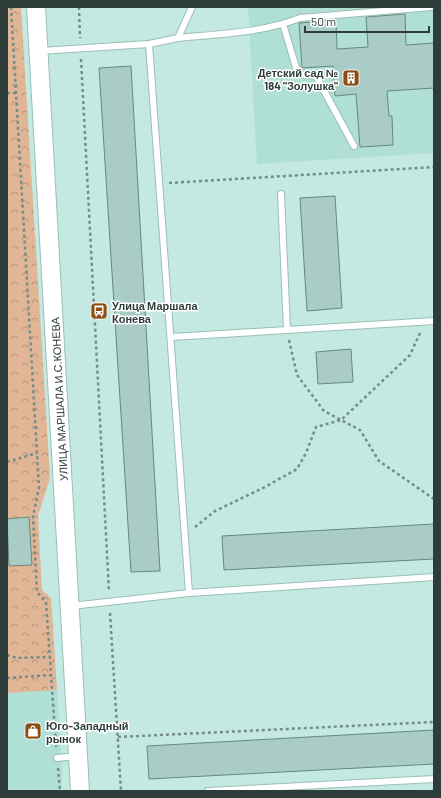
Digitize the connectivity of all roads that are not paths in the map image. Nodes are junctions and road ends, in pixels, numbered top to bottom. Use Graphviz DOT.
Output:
graph roads {
  1 [pos="36,7"];
  2 [pos="192,7"];
  3 [pos="431,7"];
  4 [pos="284,24"];
  5 [pos="178,38"];
  6 [pos="149,44"];
  7 [pos="39,51"];
  8 [pos="354,146"];
  9 [pos="281,194"];
  10 [pos="434,321"];
  11 [pos="287,330"];
  12 [pos="172,337"];
  13 [pos="434,577"];
  14 [pos="189,593"];
  15 [pos="70,606"];
  16 [pos="78,756"];
  17 [pos="57,758"];
  18 [pos="434,779"];
  19 [pos="80,791"];
  20 [pos="208,791"];
  1 -- 7 [label="main road, УЛИЦА МАРШАЛА И.С.КОНЕВА"];
  2 -- 5 [label="lane"];
  3 -- 4 [label="lane"];
  4 -- 5 [label="lane"];
  4 -- 8 [label="lane"];
  5 -- 6 [label="lane"];
  6 -- 7 [label="lane"];
  6 -- 12 [label="lane"];
  7 -- 15 [label="main road, УЛИЦА МАРШАЛА И.С.КОНЕВА"];
  9 -- 11 [label="lane"];
  10 -- 11 [label="lane"];
  11 -- 12 [label="lane"];
  12 -- 14 [label="lane"];
  13 -- 14 [label="lane"];
  14 -- 15 [label="lane"];
  15 -- 16 [label="main road, УЛИЦА МАРШАЛА И.С.КОНЕВА"];
  16 -- 17 [label="lane"];
  16 -- 19 [label="main road, УЛИЦА МАРШАЛА И.С.КОНЕВА"];
  18 -- 20 [label="lane"];
}
